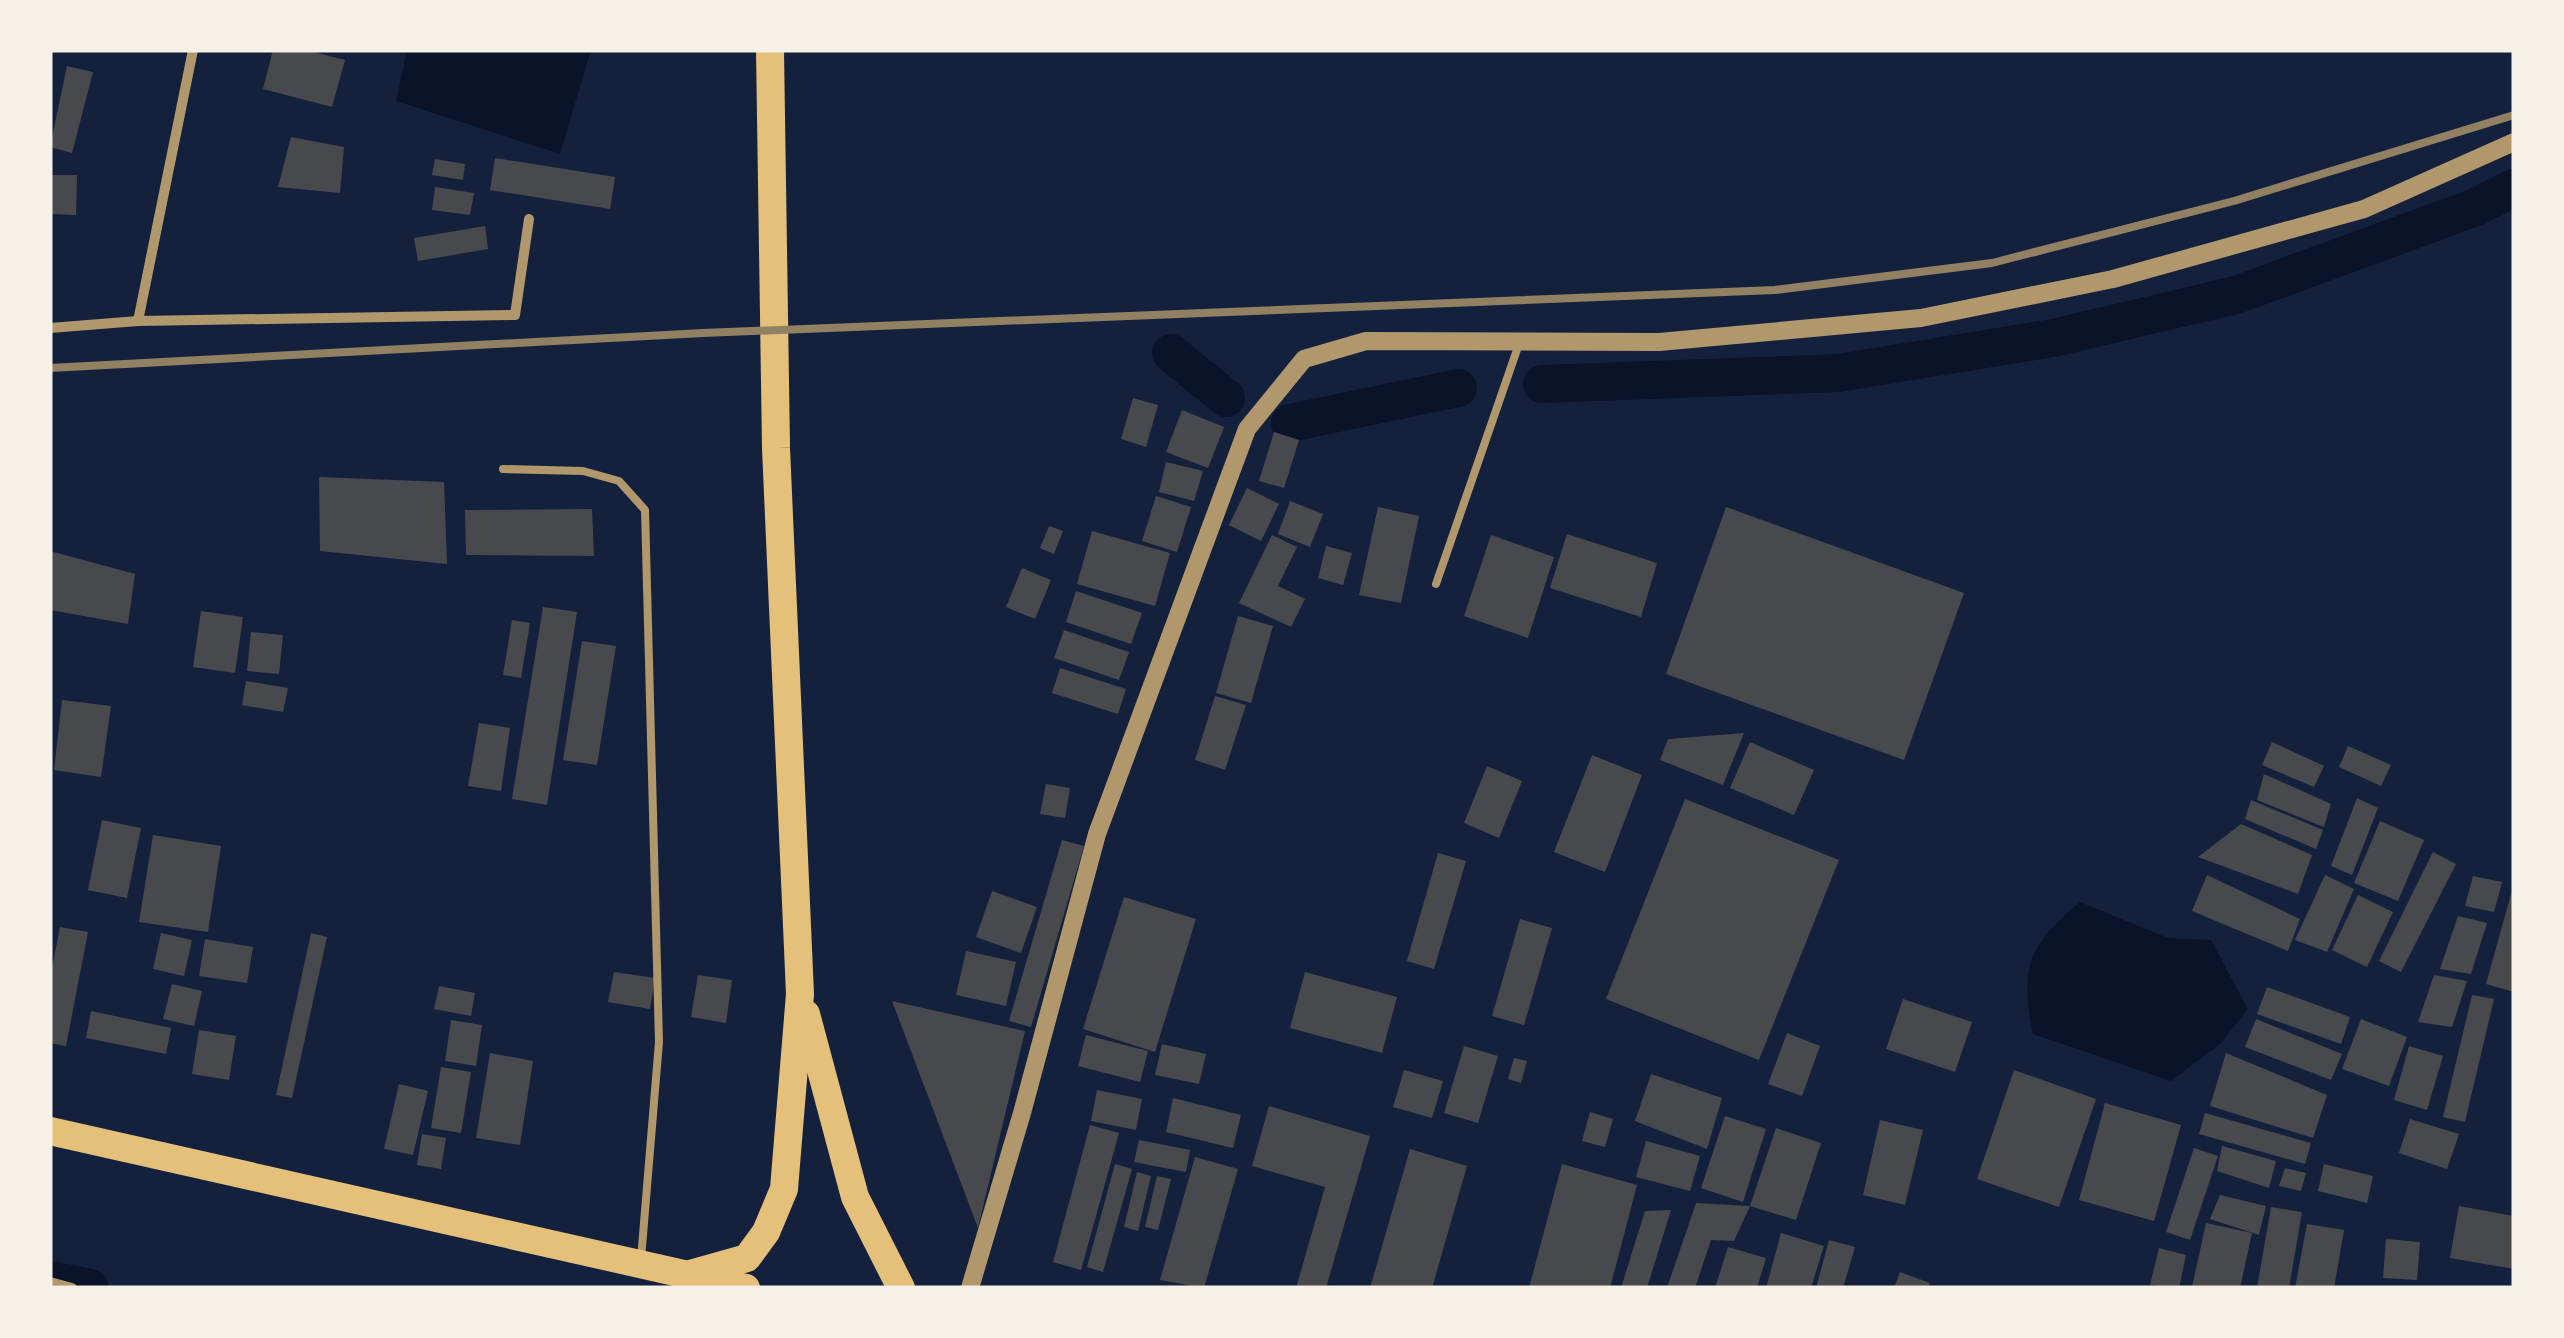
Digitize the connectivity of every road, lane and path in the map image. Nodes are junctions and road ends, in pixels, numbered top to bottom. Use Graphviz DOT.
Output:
graph roads {
  1 [pos="193,50"];
  2 [pos="770,50"];
  3 [pos="2514,142"];
  4 [pos="528,219"];
  5 [pos="138,321"];
  6 [pos="50,328"];
  7 [pos="1520,341"];
  8 [pos="504,469"];
  9 [pos="1436,584"];
  10 [pos="800,994"];
  11 [pos="50,1130"];
  12 [pos="641,1267"];
  13 [pos="50,1282"];
  14 [pos="686,1282"];
  15 [pos="72,1288"];
  16 [pos="746,1288"];
  17 [pos="902,1288"];
  18 [pos="970,1288"];
  1 -- 5 [label="street"];
  2 -- 10 [label="highway"];
  3 -- 7 [label="street"];
  4 -- 5 [label="street"];
  5 -- 6 [label="street"];
  7 -- 9 [label="lane"];
  7 -- 18 [label="street"];
  8 -- 12 [label="lane"];
  10 -- 14 [label="highway"];
  10 -- 17 [label="highway"];
  11 -- 12 [label="highway"];
  12 -- 14 [label="highway"];
  13 -- 15 [label="street"];
  14 -- 16 [label="highway"];
}
